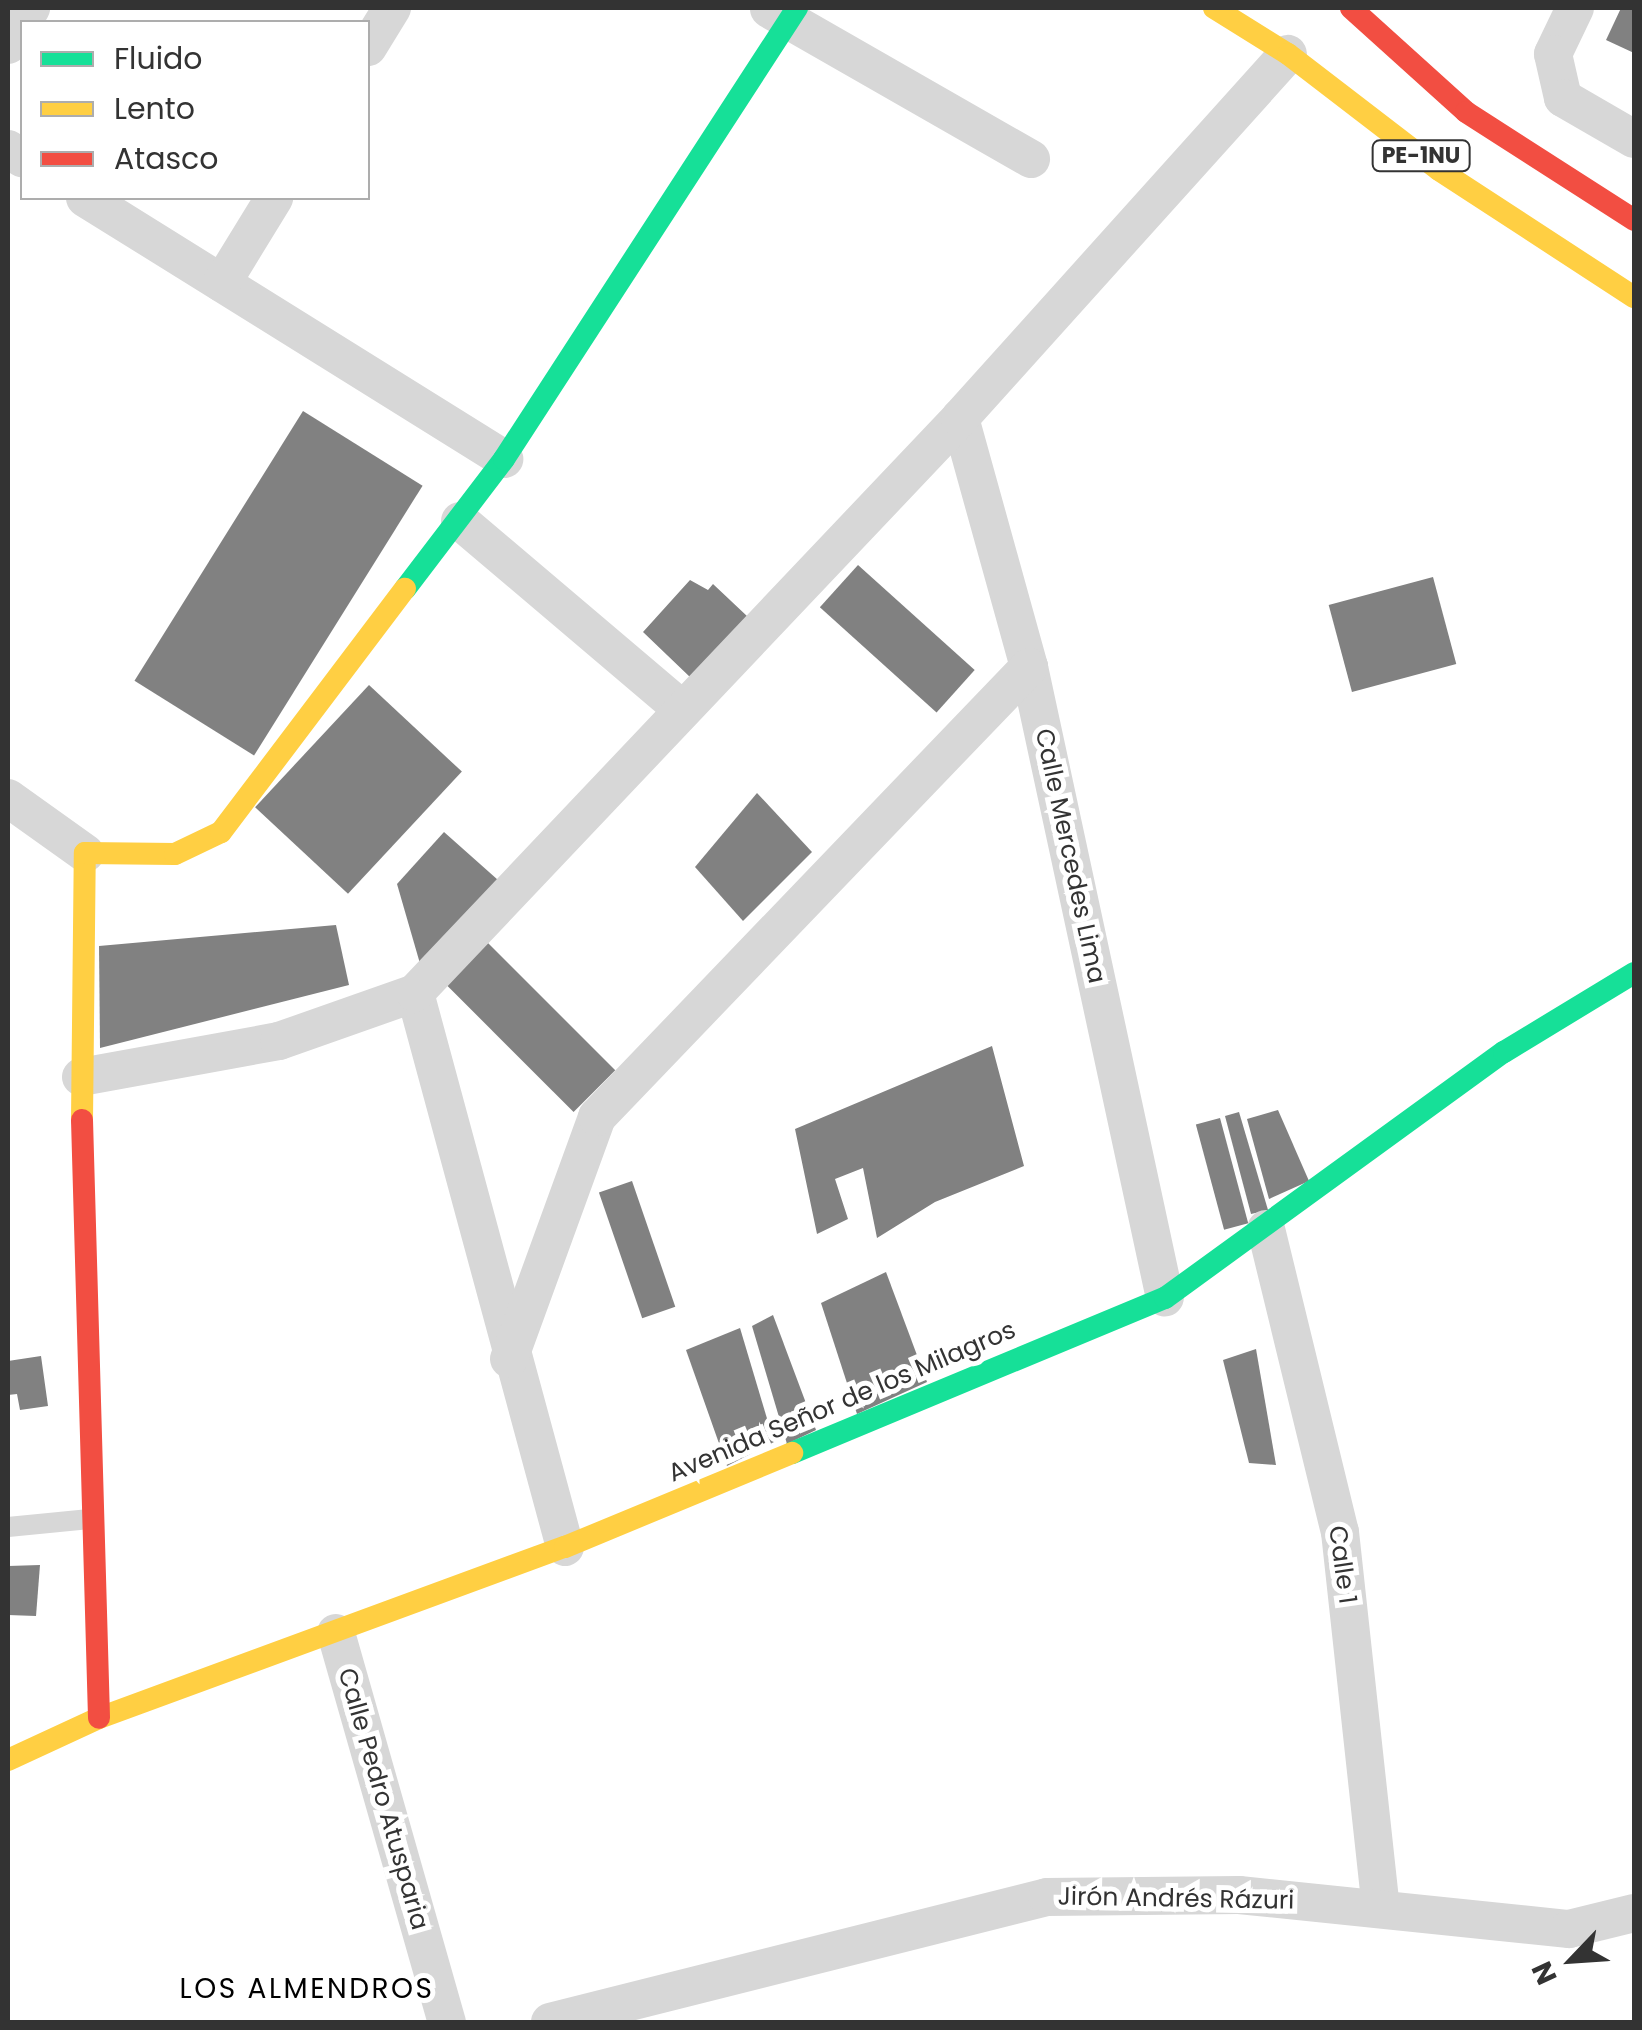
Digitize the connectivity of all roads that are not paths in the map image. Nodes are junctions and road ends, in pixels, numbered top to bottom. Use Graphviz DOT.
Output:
graph roads {
  1 [pos="392,8"];
  2 [pos="1214,8"];
  3 [pos="1351,8"];
  4 [pos="1574,8"];
  5 [pos="785,12"];
  6 [pos="370,44"];
  7 [pos="1288,54"];
  8 [pos="1634,139"];
  9 [pos="1030,159"];
  10 [pos="88,200"];
  11 [pos="273,200"];
  12 [pos="1634,220"];
  13 [pos="222,282"];
  14 [pos="1634,297"];
  15 [pos="960,418"];
  16 [pos="504,460"];
  17 [pos="460,520"];
  18 [pos="1029,668"];
  19 [pos="682,708"];
  20 [pos="8,798"];
  21 [pos="86,853"];
  22 [pos="1634,973"];
  23 [pos="416,993"];
  24 [pos="81,1077"];
  25 [pos="1266,1228"];
  26 [pos="1166,1298"];
  27 [pos="510,1359"];
  28 [pos="92,1519"];
  29 [pos="8,1527"];
  30 [pos="565,1547"];
  31 [pos="336,1633"];
  32 [pos="99,1718"];
  33 [pos="8,1760"];
  34 [pos="1381,1907"];
  35 [pos="1634,1913"];
  36 [pos="447,2022"];
  37 [pos="550,2022"];
  1 -- 6 [label="street"];
  2 -- 7 [label="street, PE-1NU"];
  3 -- 12 [label="street, PE-1NU"];
  4 -- 8 [label="street"];
  5 -- 9 [label="street"];
  5 -- 16 [label="street"];
  7 -- 14 [label="street, PE-1NU"];
  7 -- 15 [label="street"];
  10 -- 13 [label="street"];
  11 -- 13 [label="street"];
  13 -- 16 [label="street"];
  15 -- 18 [label="street, Calle Mercedes Lima"];
  15 -- 19 [label="street"];
  16 -- 17 [label="street"];
  17 -- 19 [label="street"];
  17 -- 21 [label="street"];
  18 -- 26 [label="street, Calle Mercedes Lima"];
  18 -- 27 [label="street"];
  19 -- 23 [label="street"];
  20 -- 21 [label="street"];
  21 -- 24 [label="street"];
  22 -- 25 [label="street, Avenida Señor de los Milagros"];
  23 -- 24 [label="street"];
  23 -- 27 [label="street"];
  24 -- 28 [label="street"];
  25 -- 26 [label="street, Avenida Señor de los Milagros"];
  25 -- 34 [label="street, Calle 1"];
  26 -- 30 [label="street, Avenida Señor de los Milagros"];
  27 -- 30 [label="street"];
  28 -- 29 [label="lane"];
  28 -- 32 [label="street"];
  30 -- 31 [label="street, Avenida Señor de los Milagros"];
  31 -- 32 [label="street, Avenida Señor de los Milagros"];
  31 -- 36 [label="street, Calle Pedro Atusparia"];
  32 -- 33 [label="street, Avenida Señor de los Milagros"];
  34 -- 35 [label="street, Jirón Andrés Rázuri"];
  34 -- 37 [label="street, Jirón Andrés Rázuri"];
}
